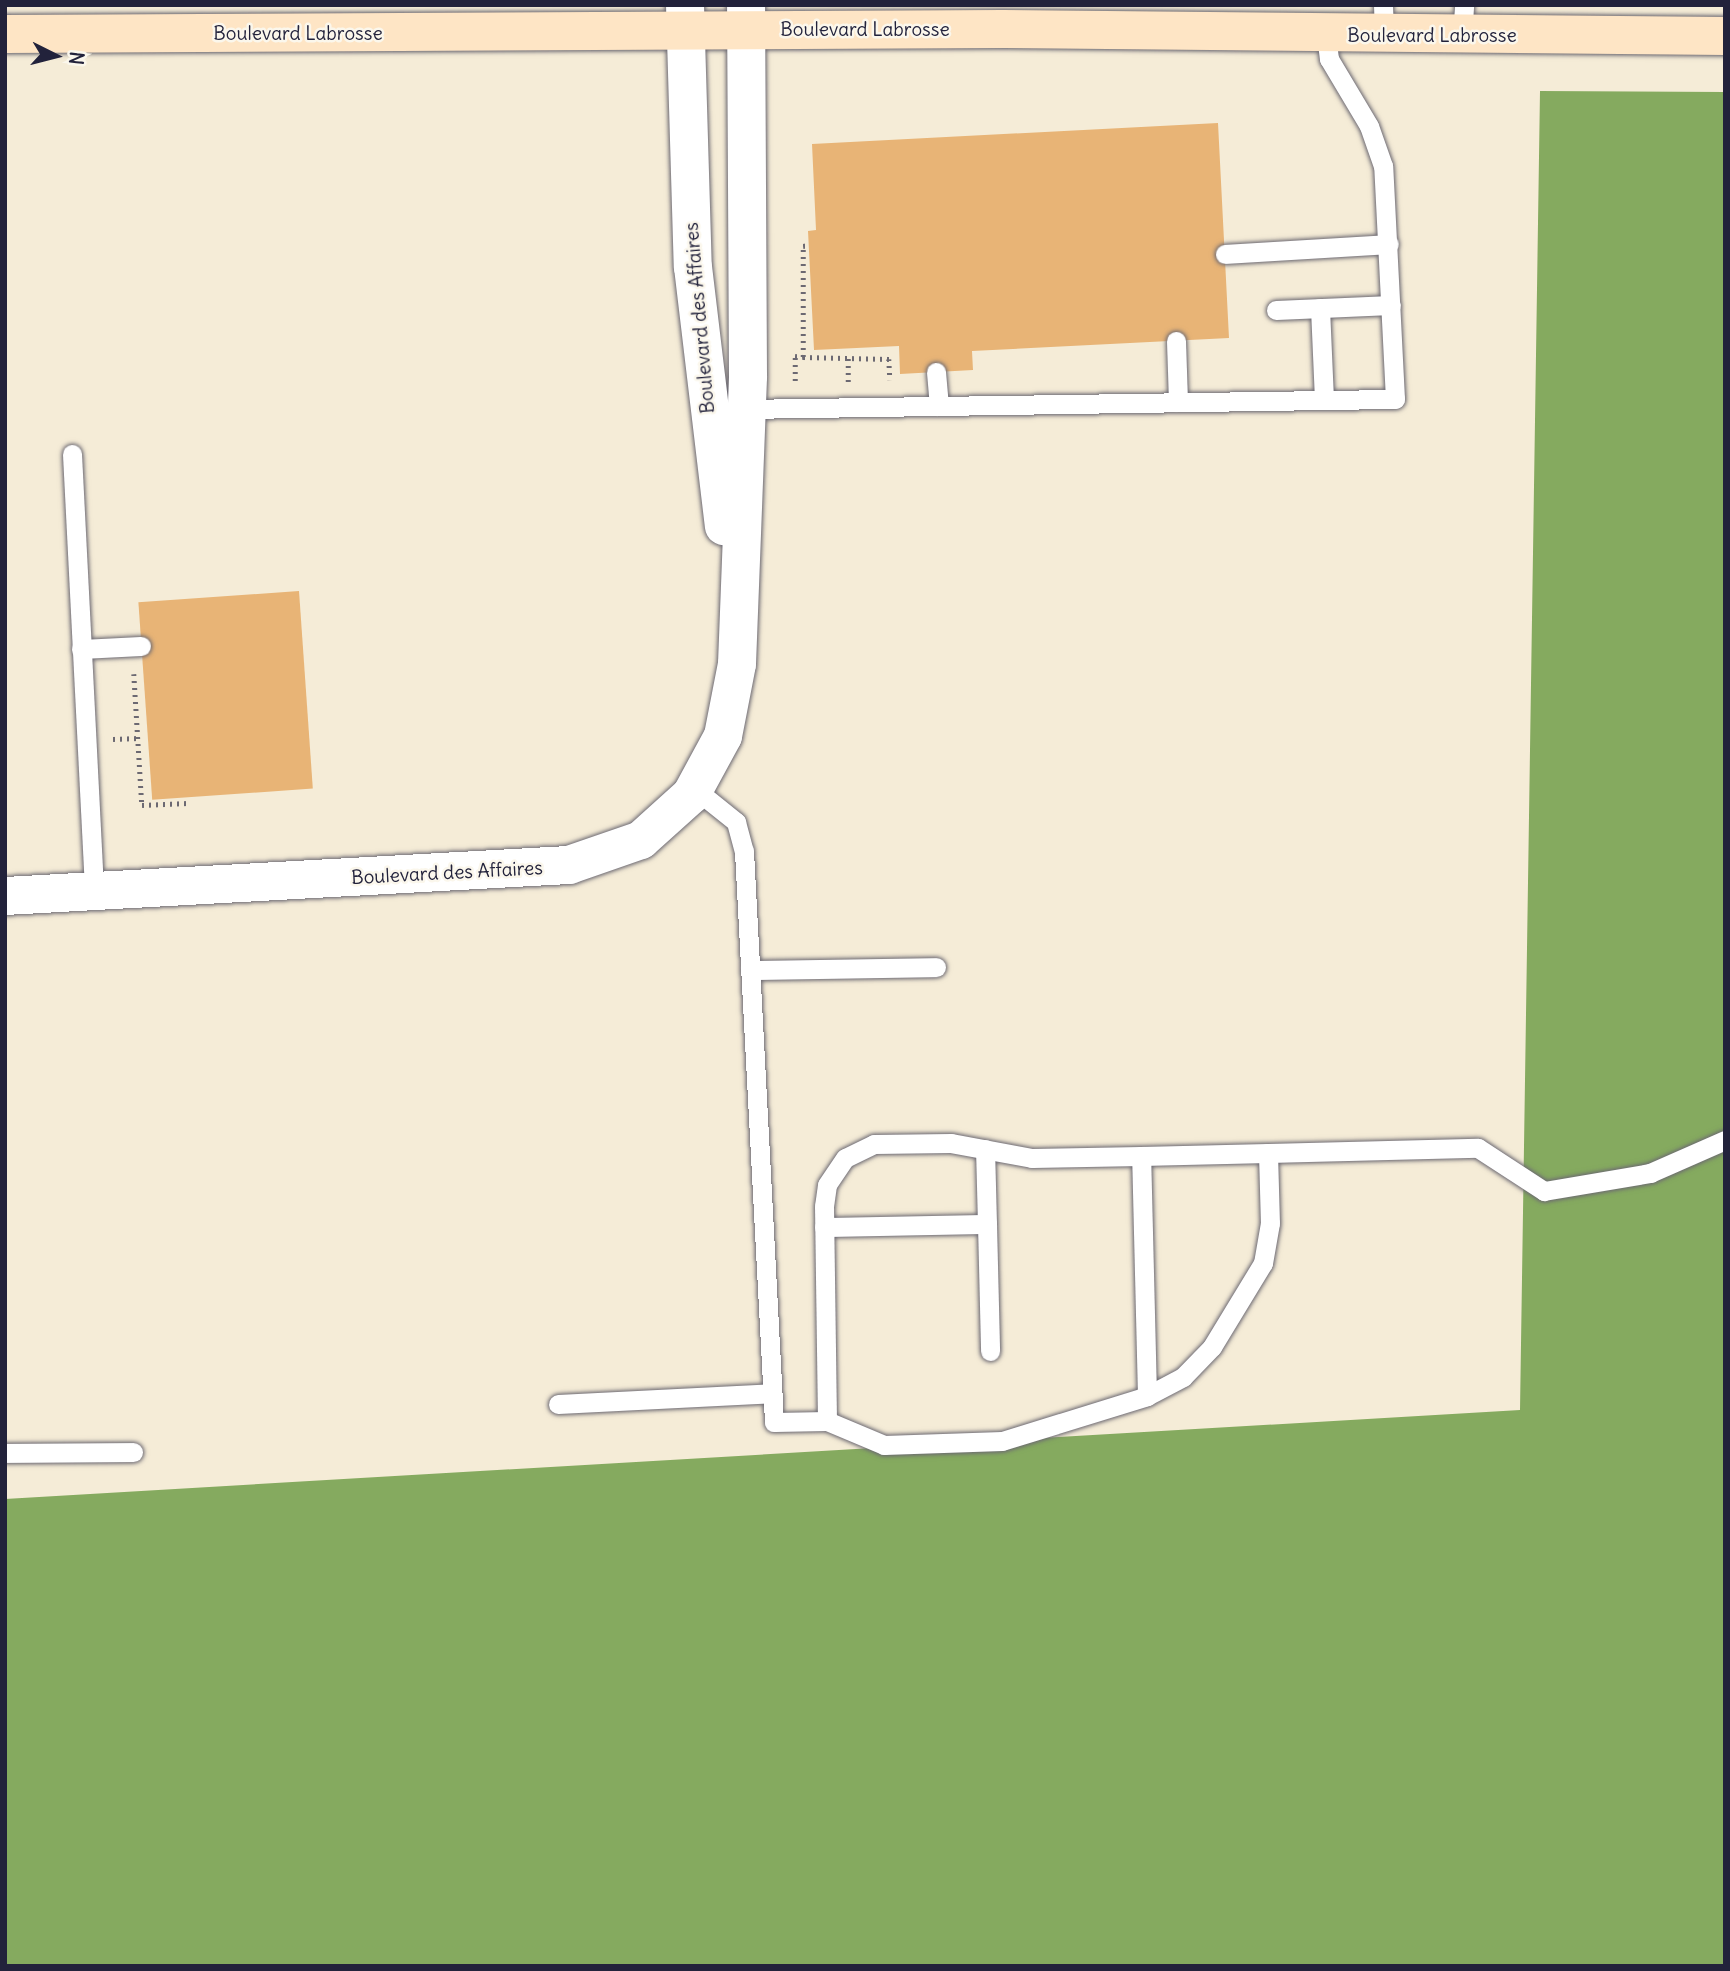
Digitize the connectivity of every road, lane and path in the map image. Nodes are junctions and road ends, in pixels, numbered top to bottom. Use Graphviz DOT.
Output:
graph roads {
  1 [pos="583,5"];
  2 [pos="746,18"];
  3 [pos="685,19"];
  4 [pos="1383,20"];
  5 [pos="1463,20"];
  6 [pos="555,33"];
  7 [pos="5,34"];
  8 [pos="1326,36"];
  9 [pos="1725,36"];
  10 [pos="1389,244"];
  11 [pos="808,245"];
  12 [pos="1225,254"];
  13 [pos="1391,305"];
  14 [pos="1320,308"];
  15 [pos="1276,310"];
  16 [pos="1176,341"];
  17 [pos="803,357"];
  18 [pos="936,372"];
  19 [pos="890,386"];
  20 [pos="794,390"];
  21 [pos="1324,400"];
  22 [pos="1178,402"];
  23 [pos="939,406"];
  24 [pos="746,409"];
  25 [pos="708,411"];
  26 [pos="72,454"];
  27 [pos="738,628"];
  28 [pos="141,646"];
  29 [pos="81,649"];
  30 [pos="135,692"];
  31 [pos="695,789"];
  32 [pos="188,803"];
  33 [pos="94,892"];
  34 [pos="5,896"];
  35 [pos="936,967"];
  36 [pos="750,970"];
  37 [pos="1725,1140"];
  38 [pos="985,1149"];
  39 [pos="1268,1153"];
  40 [pos="1141,1156"];
  41 [pos="987,1224"];
  42 [pos="824,1227"];
  43 [pos="990,1351"];
  44 [pos="772,1394"];
  45 [pos="1147,1396"];
  46 [pos="558,1404"];
  47 [pos="827,1421"];
  48 [pos="133,1452"];
  49 [pos="5,1453"];
  1 -- 6 [label="street"];
  2 -- 3 [label="street, Boulevard Labrosse"];
  2 -- 8 [label="street, Boulevard Labrosse"];
  2 -- 24 [label="street, Boulevard des Affaires"];
  3 -- 6 [label="street, Boulevard Labrosse"];
  3 -- 25 [label="street, Boulevard des Affaires"];
  4 -- 5 [label="street, Boulevard Labrosse"];
  4 -- 8 [label="street, Boulevard Labrosse"];
  5 -- 9 [label="street, Boulevard Labrosse"];
  6 -- 7 [label="street, Boulevard Labrosse"];
  8 -- 10 [label="lane"];
  10 -- 12 [label="lane"];
  10 -- 13 [label="lane"];
  11 -- 17 [label="path"];
  13 -- 14 [label="lane"];
  13 -- 21 [label="lane"];
  14 -- 15 [label="lane"];
  14 -- 21 [label="lane"];
  16 -- 22 [label="lane"];
  17 -- 19 [label="path"];
  17 -- 20 [label="path"];
  18 -- 23 [label="lane"];
  21 -- 22 [label="lane"];
  22 -- 23 [label="lane"];
  23 -- 24 [label="lane"];
  24 -- 25 [label="lane"];
  24 -- 27 [label="street, Boulevard des Affaires"];
  25 -- 27 [label="street, Boulevard des Affaires"];
  26 -- 29 [label="lane"];
  27 -- 31 [label="street, Boulevard des Affaires"];
  28 -- 29 [label="lane"];
  29 -- 33 [label="lane"];
  30 -- 32 [label="path"];
  31 -- 33 [label="street, Boulevard des Affaires"];
  31 -- 36 [label="lane"];
  33 -- 34 [label="street, Boulevard des Affaires"];
  35 -- 36 [label="lane"];
  36 -- 44 [label="lane"];
  37 -- 39 [label="lane"];
  38 -- 40 [label="lane"];
  38 -- 41 [label="lane"];
  38 -- 42 [label="lane"];
  39 -- 40 [label="lane"];
  39 -- 45 [label="lane"];
  40 -- 45 [label="lane"];
  41 -- 42 [label="lane"];
  41 -- 43 [label="lane"];
  42 -- 47 [label="lane"];
  44 -- 46 [label="lane"];
  44 -- 47 [label="lane"];
  45 -- 47 [label="lane"];
  48 -- 49 [label="lane"];
}
